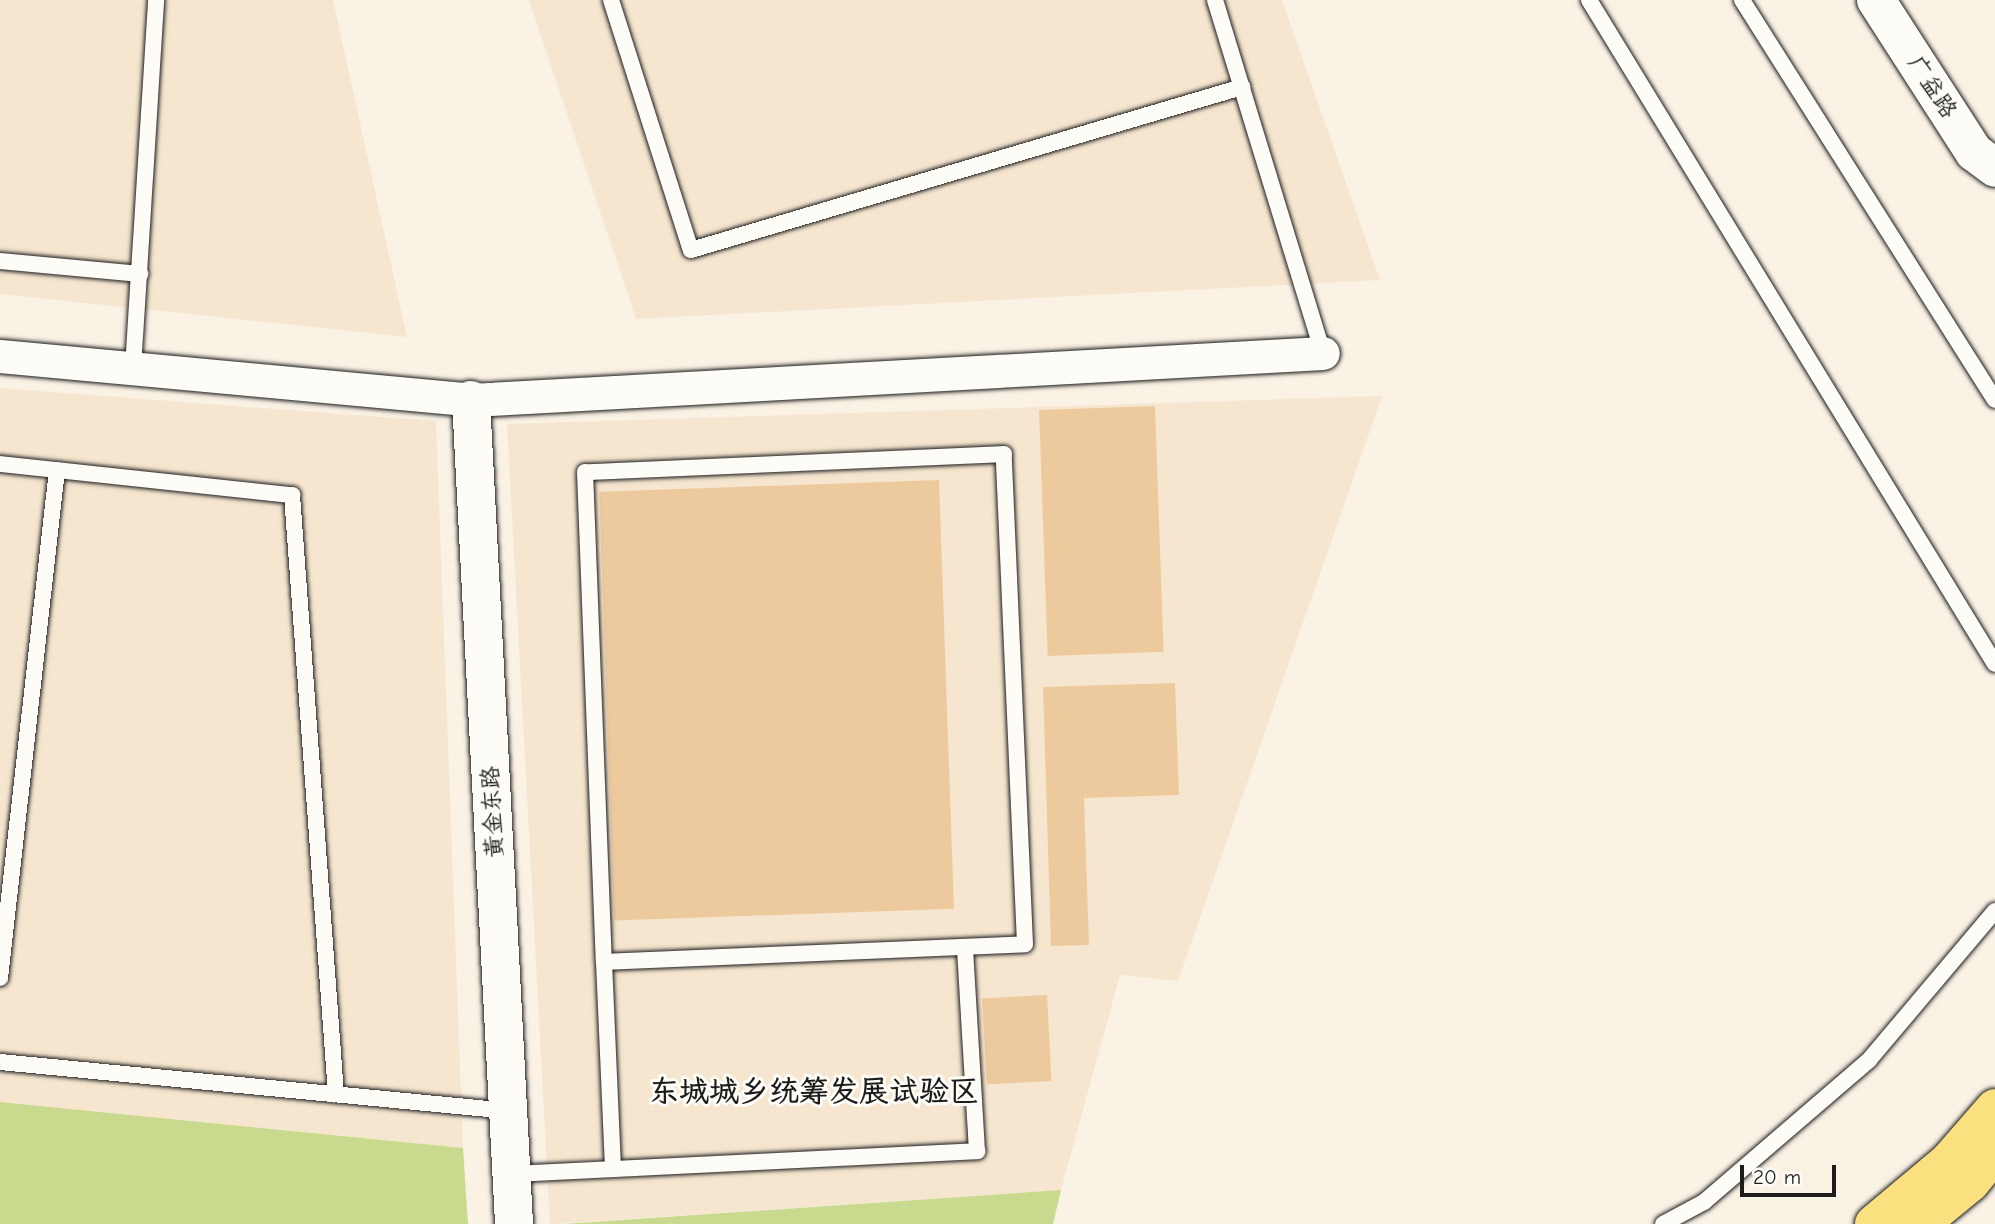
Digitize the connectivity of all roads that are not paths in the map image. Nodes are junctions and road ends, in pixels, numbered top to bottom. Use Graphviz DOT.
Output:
graph roads {
  1 [pos="156,0"];
  2 [pos="611,0"];
  3 [pos="1215,0"];
  4 [pos="1590,0"];
  5 [pos="1742,0"];
  6 [pos="1876,0"];
  7 [pos="1242,87"];
  8 [pos="1995,168"];
  9 [pos="0,261"];
  10 [pos="140,274"];
  11 [pos="1323,353"];
  12 [pos="0,356"];
  13 [pos="133,368"];
  14 [pos="471,400"];
  15 [pos="1995,400"];
  16 [pos="0,464"];
  17 [pos="57,470"];
  18 [pos="1995,664"];
  19 [pos="1995,911"];
  20 [pos="965,948"];
  21 [pos="604,962"];
  22 [pos="0,978"];
  23 [pos="0,1062"];
  24 [pos="336,1094"];
  25 [pos="1995,1108"];
  26 [pos="509,1111"];
  27 [pos="1995,1153"];
  28 [pos="613,1168"];
  29 [pos="511,1174"];
  30 [pos="514,1224"];
  31 [pos="1663,1224"];
  32 [pos="1874,1224"];
  33 [pos="1920,1224"];
  1 -- 10 [label="lane"];
  2 -- 7 [label="lane"];
  3 -- 7 [label="lane"];
  4 -- 18 [label="lane"];
  5 -- 15 [label="lane"];
  6 -- 8 [label="street, 广益路"];
  7 -- 11 [label="lane"];
  9 -- 10 [label="lane"];
  10 -- 13 [label="lane"];
  11 -- 14 [label="street"];
  12 -- 13 [label="street"];
  13 -- 14 [label="street"];
  14 -- 26 [label="street, 黄金东路"];
  16 -- 17 [label="lane"];
  17 -- 22 [label="lane"];
  17 -- 24 [label="lane"];
  19 -- 31 [label="lane"];
  20 -- 21 [label="lane"];
  20 -- 21 [label="lane"];
  20 -- 28 [label="lane"];
  21 -- 28 [label="lane"];
  23 -- 24 [label="lane"];
  24 -- 26 [label="lane"];
  25 -- 32 [label="highway"];
  26 -- 29 [label="street, 黄金东路"];
  27 -- 33 [label="highway"];
  28 -- 29 [label="lane"];
  29 -- 30 [label="street, 黄金东路"];
}
